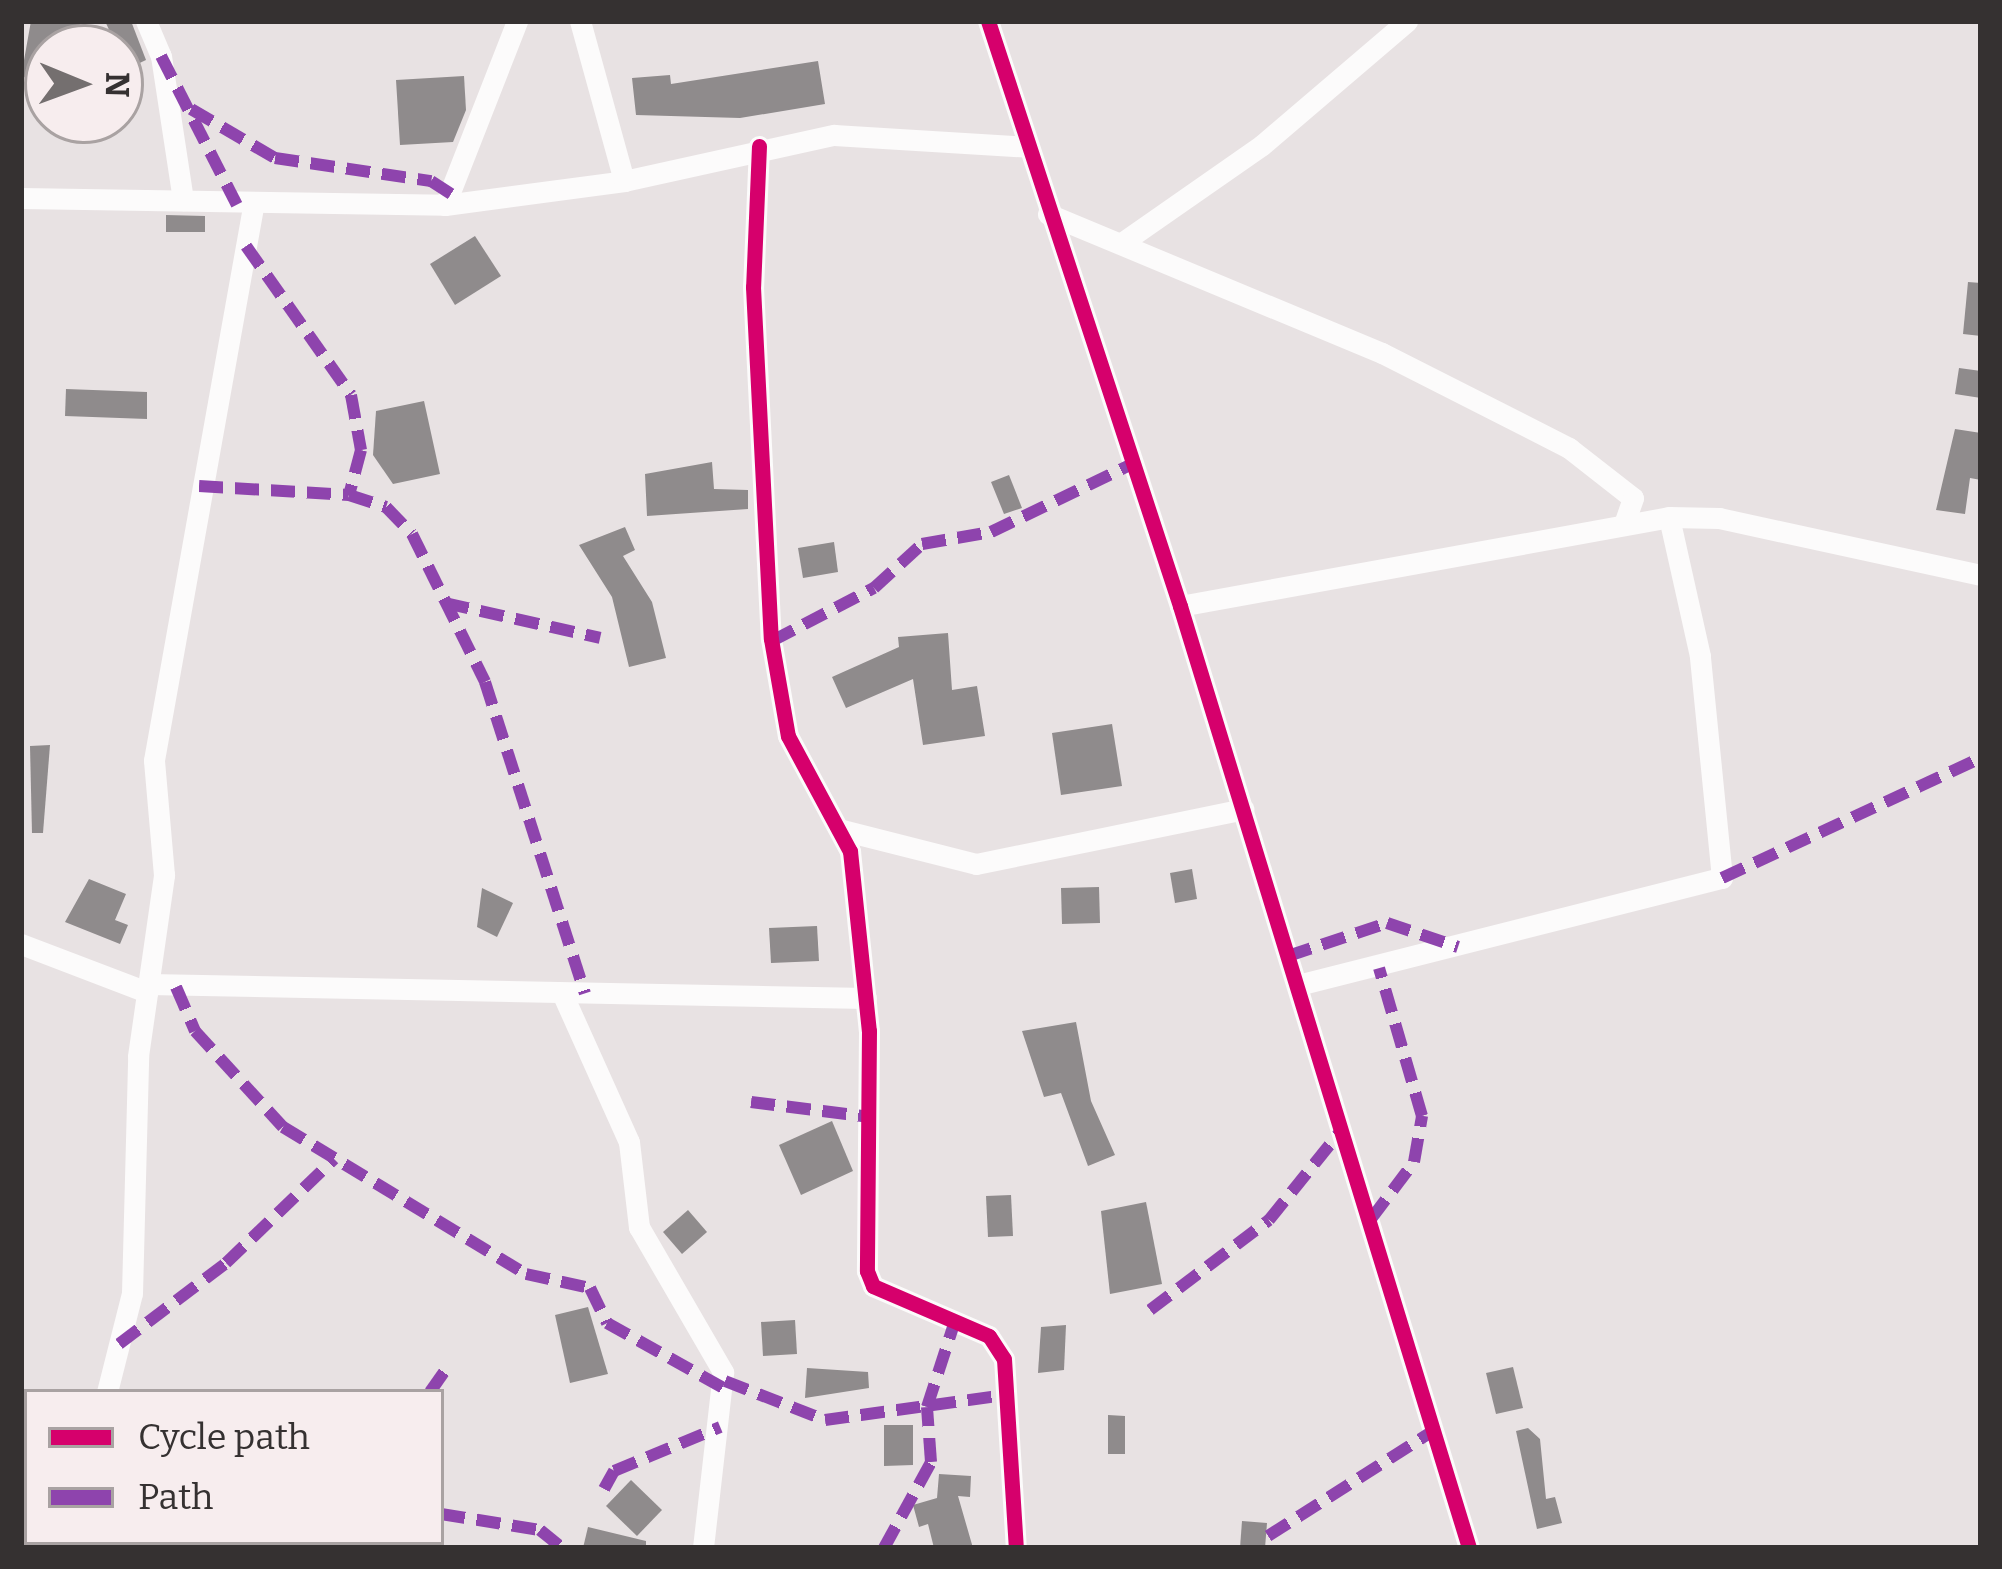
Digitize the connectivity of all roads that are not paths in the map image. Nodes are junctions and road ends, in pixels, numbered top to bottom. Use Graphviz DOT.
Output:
graph roads {
  1 [pos="146,21"];
  2 [pos="517,21"];
  3 [pos="580,21"];
  4 [pos="988,21"];
  5 [pos="1408,21"];
  6 [pos="759,146"];
  7 [pos="1028,147"];
  8 [pos="624,182"];
  9 [pos="21,198"];
  10 [pos="183,200"];
  11 [pos="445,205"];
  12 [pos="254,207"];
  13 [pos="1048,214"];
  14 [pos="1123,242"];
  15 [pos="1670,517"];
  16 [pos="1625,521"];
  17 [pos="1981,575"];
  18 [pos="1180,606"];
  19 [pos="1243,809"];
  20 [pos="842,830"];
  21 [pos="21,944"];
  22 [pos="1298,985"];
  23 [pos="148,988"];
  24 [pos="562,993"];
  25 [pos="866,998"];
  26 [pos="107,1389"];
  27 [pos="703,1548"];
  28 [pos="1016,1548"];
  29 [pos="1469,1548"];
  1 -- 10 [label="street"];
  2 -- 11 [label="street"];
  3 -- 8 [label="street"];
  4 -- 7 [label="street"];
  5 -- 14 [label="street"];
  6 -- 7 [label="street"];
  6 -- 8 [label="street"];
  6 -- 20 [label="street"];
  7 -- 13 [label="street"];
  8 -- 11 [label="street"];
  9 -- 10 [label="street"];
  10 -- 12 [label="street"];
  11 -- 12 [label="street"];
  12 -- 23 [label="street"];
  13 -- 14 [label="street"];
  13 -- 18 [label="street"];
  14 -- 16 [label="street"];
  15 -- 16 [label="street"];
  15 -- 17 [label="street"];
  15 -- 22 [label="street"];
  16 -- 18 [label="street"];
  18 -- 19 [label="street"];
  19 -- 20 [label="street"];
  19 -- 22 [label="street"];
  20 -- 25 [label="street"];
  21 -- 23 [label="street"];
  22 -- 29 [label="street"];
  23 -- 24 [label="street"];
  23 -- 26 [label="street"];
  24 -- 25 [label="street"];
  24 -- 27 [label="street"];
  25 -- 28 [label="street"];
}
